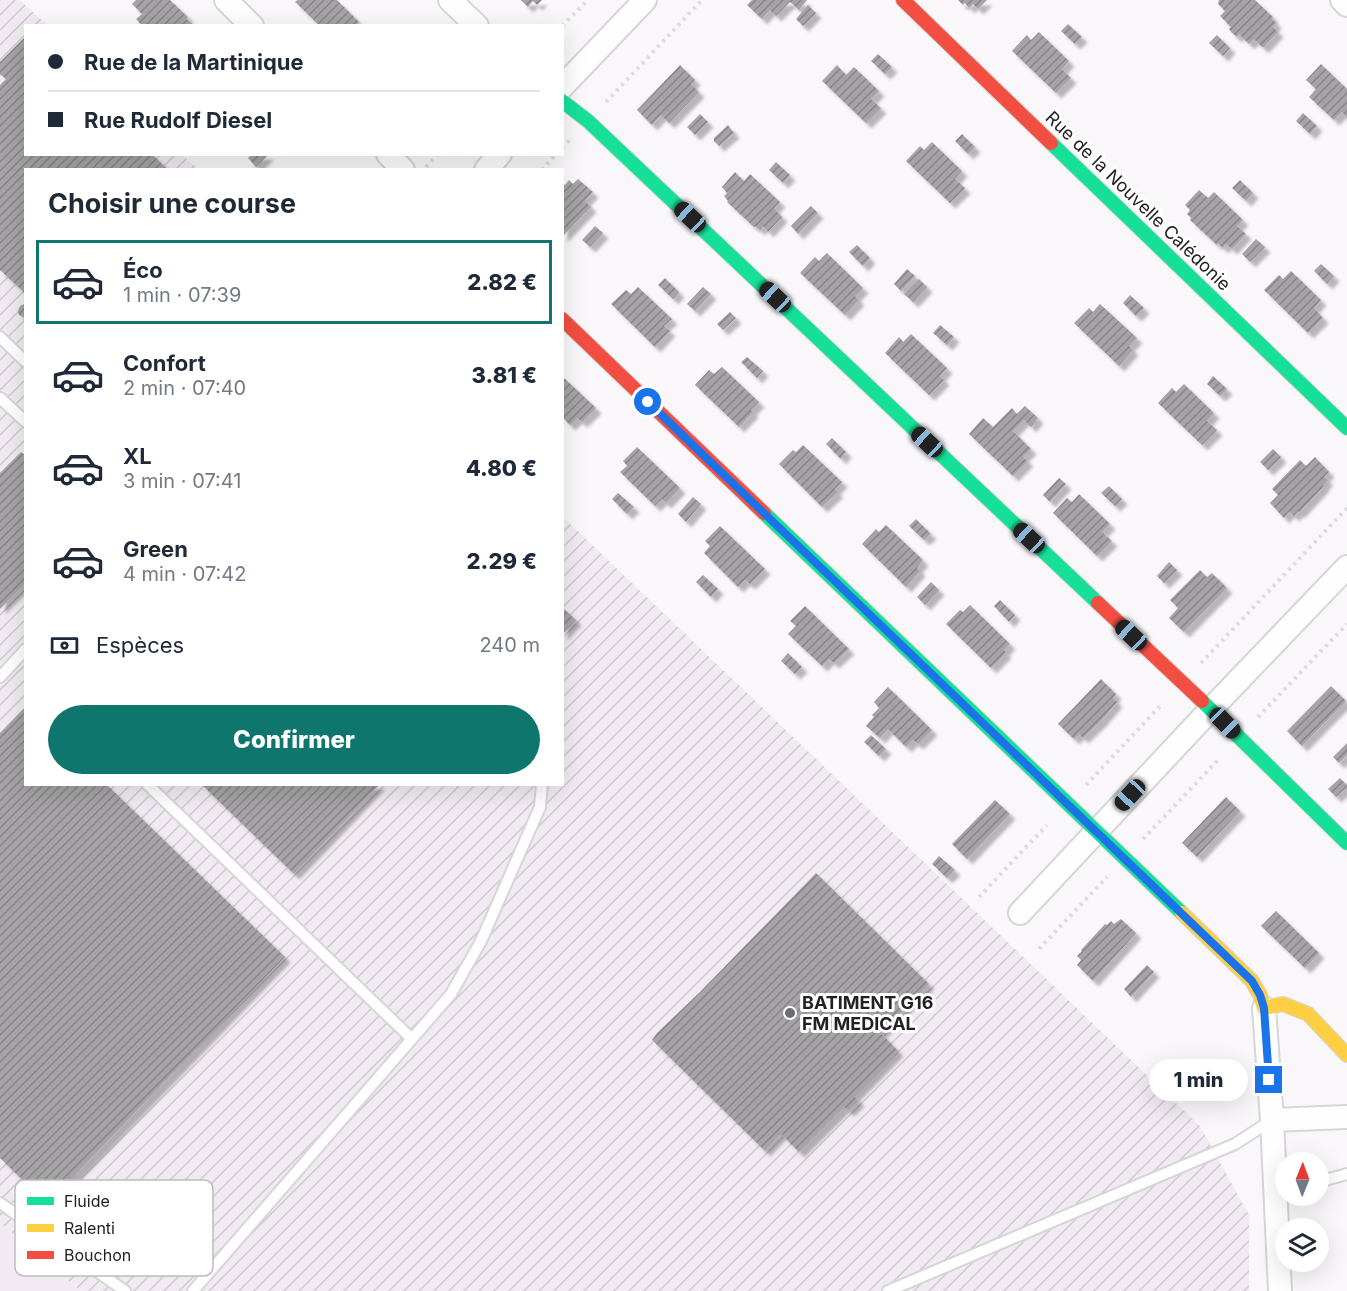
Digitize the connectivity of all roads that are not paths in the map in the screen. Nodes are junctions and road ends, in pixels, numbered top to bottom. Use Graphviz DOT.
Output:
graph roads {
  1 [pos="226,0"];
  2 [pos="450,0"];
  3 [pos="645,0"];
  4 [pos="903,0"];
  5 [pos="1342,0"];
  6 [pos="1347,5"];
  7 [pos="250,24"];
  8 [pos="475,24"];
  9 [pos="564,85"];
  10 [pos="564,103"];
  11 [pos="390,156"];
  12 [pos="498,156"];
  13 [pos="401,168"];
  14 [pos="488,168"];
  15 [pos="564,321"];
  16 [pos="0,337"];
  17 [pos="24,360"];
  18 [pos="0,398"];
  19 [pos="24,420"];
  20 [pos="1347,428"];
  21 [pos="1347,567"];
  22 [pos="24,652"];
  23 [pos="16,659"];
  24 [pos="24,666"];
  25 [pos="0,677"];
  26 [pos="1211,709"];
  27 [pos="149,786"];
  28 [pos="542,786"];
  29 [pos="1096,832"];
  30 [pos="1347,843"];
  31 [pos="1020,913"];
  32 [pos="1264,1008"];
  33 [pos="412,1039"];
  34 [pos="1347,1055"];
  35 [pos="1347,1117"];
  36 [pos="1272,1120"];
  37 [pos="1276,1152"];
  38 [pos="1347,1174"];
  39 [pos="1329,1179"];
  40 [pos="0,1203"];
  41 [pos="1280,1206"];
  42 [pos="15,1214"];
  43 [pos="213,1268"];
  44 [pos="104,1276"];
  45 [pos="206,1276"];
  46 [pos="125,1291"];
  47 [pos="193,1291"];
  48 [pos="888,1291"];
  49 [pos="1280,1291"];
  1 -- 7 [label="street"];
  2 -- 8 [label="street"];
  3 -- 9 [label="street"];
  4 -- 20 [label="street, Rue de la Nouvelle Calédonie"];
  5 -- 6 [label="street"];
  10 -- 26 [label="street"];
  11 -- 13 [label="street"];
  12 -- 14 [label="street"];
  15 -- 29 [label="street"];
  16 -- 17 [label="lane"];
  18 -- 19 [label="lane"];
  21 -- 26 [label="street"];
  22 -- 23 [label="lane"];
  23 -- 24 [label="lane"];
  23 -- 25 [label="lane"];
  26 -- 29 [label="street"];
  26 -- 30 [label="street"];
  27 -- 33 [label="lane"];
  28 -- 33 [label="lane"];
  29 -- 31 [label="street"];
  29 -- 32 [label="street"];
  32 -- 34 [label="street"];
  32 -- 36 [label="street"];
  33 -- 43 [label="lane"];
  35 -- 36 [label="street"];
  36 -- 37 [label="street"];
  36 -- 48 [label="lane"];
  38 -- 39 [label="lane"];
  40 -- 42 [label="lane"];
  41 -- 49 [label="street"];
  44 -- 46 [label="lane"];
  45 -- 47 [label="lane"];
}
